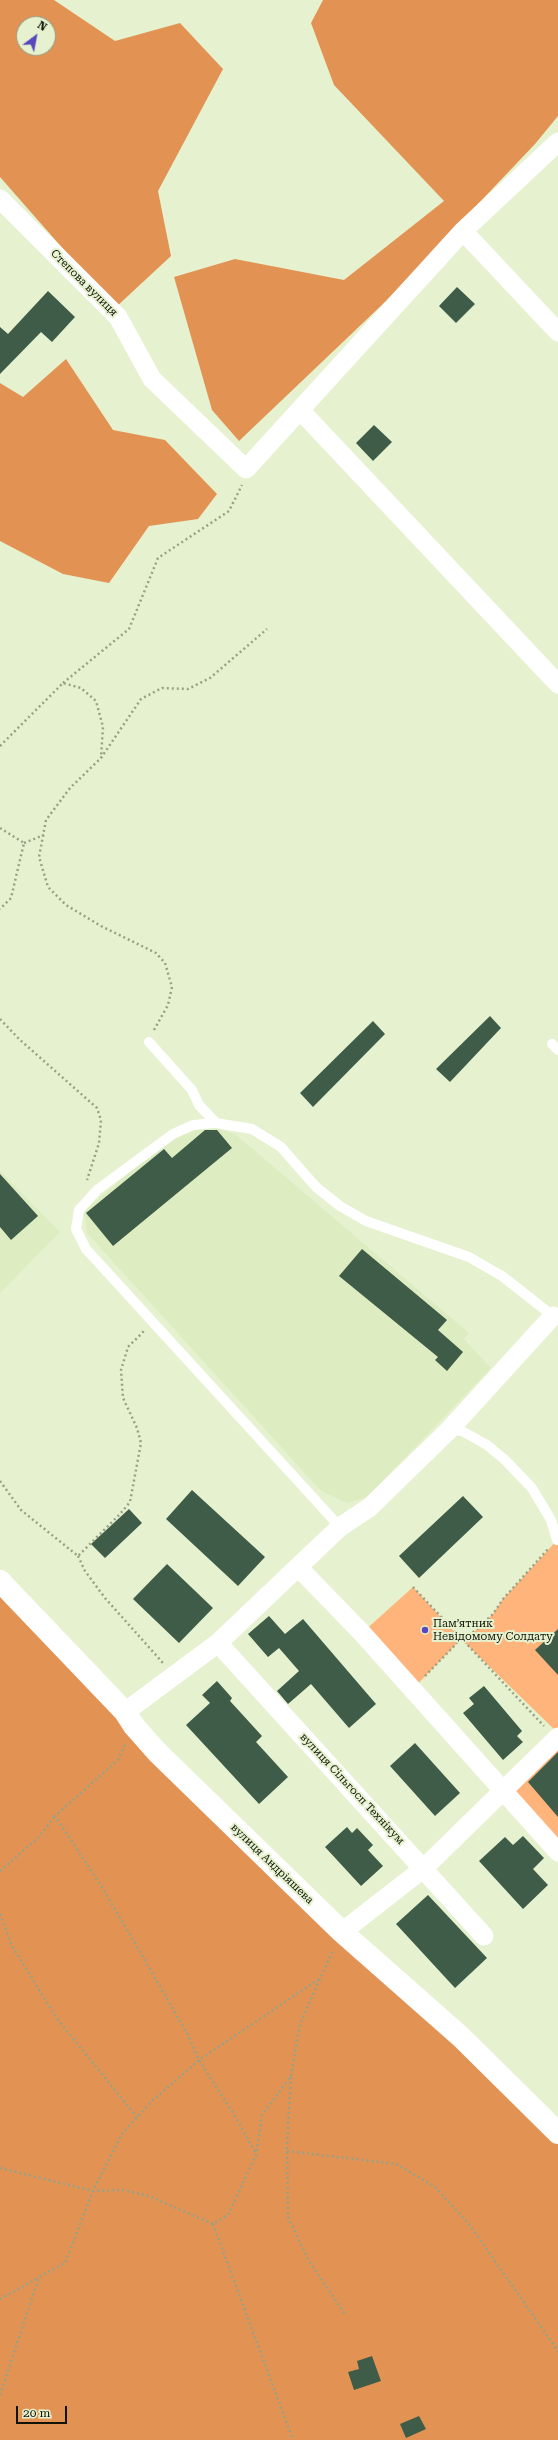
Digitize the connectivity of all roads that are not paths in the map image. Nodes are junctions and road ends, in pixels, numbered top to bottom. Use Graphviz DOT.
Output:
graph roads {
  1 [pos="558,142"];
  2 [pos="0,199"];
  3 [pos="462,231"];
  4 [pos="558,332"];
  5 [pos="300,410"];
  6 [pos="558,684"];
  7 [pos="150,1042"];
  8 [pos="216,1123"];
  9 [pos="555,1315"];
  10 [pos="449,1430"];
  11 [pos="340,1527"];
  12 [pos="556,1540"];
  13 [pos="298,1567"];
  14 [pos="0,1581"];
  15 [pos="218,1643"];
  16 [pos="129,1719"];
  17 [pos="557,1738"];
  18 [pos="503,1790"];
  19 [pos="558,1852"];
  20 [pos="424,1868"];
  21 [pos="342,1932"];
  22 [pos="484,1936"];
  23 [pos="558,2133"];
  1 -- 3 [label="street"];
  2 -- 5 [label="street, Степова вулиця"];
  3 -- 4 [label="street"];
  3 -- 5 [label="street"];
  5 -- 6 [label="street"];
  7 -- 8 [label="lane"];
  8 -- 9 [label="lane"];
  8 -- 11 [label="lane"];
  9 -- 10 [label="street"];
  10 -- 11 [label="street"];
  10 -- 12 [label="lane"];
  11 -- 13 [label="street"];
  13 -- 15 [label="street"];
  13 -- 18 [label="street"];
  14 -- 16 [label="street, вулиця Андріяшева"];
  15 -- 16 [label="street"];
  15 -- 20 [label="street, вулиця Сільгосп Технікум"];
  16 -- 21 [label="street, вулиця Андріяшева"];
  17 -- 18 [label="street"];
  18 -- 19 [label="street"];
  18 -- 20 [label="street"];
  20 -- 21 [label="street"];
  20 -- 22 [label="street, вулиця Сільгосп Технікум"];
  21 -- 23 [label="street, вулиця Андріяшева"];
}
